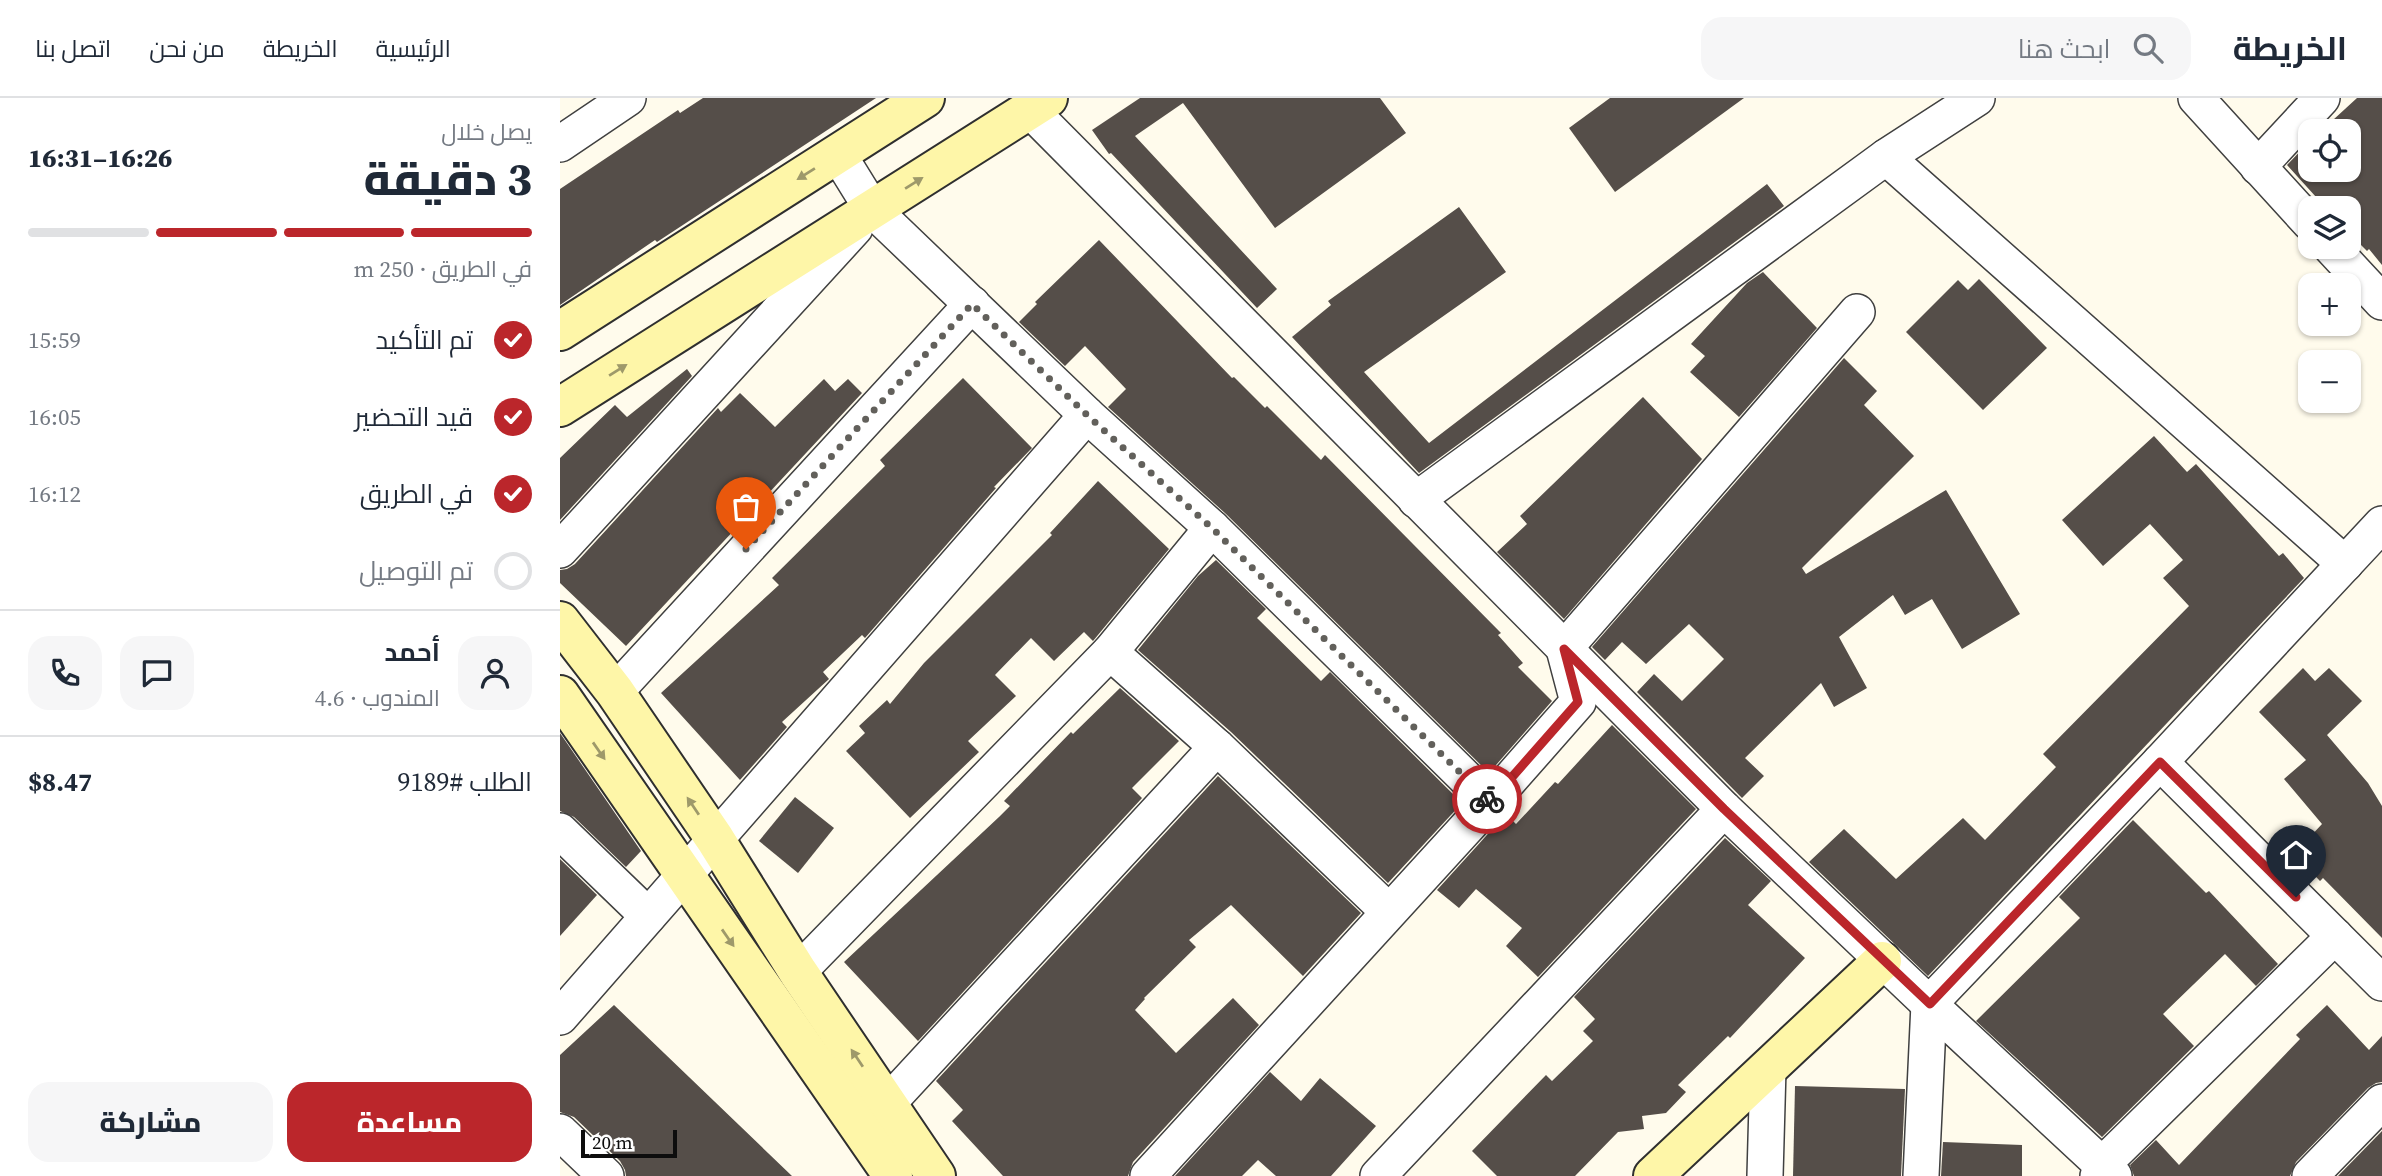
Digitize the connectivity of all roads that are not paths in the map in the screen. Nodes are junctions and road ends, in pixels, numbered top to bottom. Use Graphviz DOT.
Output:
graph roads {
  1 [pos="628,98"];
  2 [pos="925,98"];
  3 [pos="2196,98"];
  4 [pos="2322,98"];
  5 [pos="1961,102"];
  6 [pos="1039,104"];
  7 [pos="560,144"];
  8 [pos="838,154"];
  9 [pos="1886,157"];
  10 [pos="2258,167"];
  11 [pos="872,209"];
  12 [pos="2298,210"];
  13 [pos="2342,259"];
  14 [pos="2382,302"];
  15 [pos="972,304"];
  16 [pos="1857,312"];
  17 [pos="560,331"];
  18 [pos="560,407"];
  19 [pos="1087,415"];
  20 [pos="1416,500"];
  21 [pos="2382,524"];
  22 [pos="1212,528"];
  23 [pos="560,550"];
  24 [pos="2345,564"];
  25 [pos="560,621"];
  26 [pos="1564,649"];
  27 [pos="1110,652"];
  28 [pos="615,692"];
  29 [pos="560,695"];
  30 [pos="1217,747"];
  31 [pos="2160,762"];
  32 [pos="1490,802"];
  33 [pos="1724,809"];
  34 [pos="560,831"];
  35 [pos="715,839"];
  36 [pos="685,875"];
  37 [pos="1388,912"];
  38 [pos="648,916"];
  39 [pos="2335,936"];
  40 [pos="1882,961"];
  41 [pos="798,972"];
  42 [pos="2382,982"];
  43 [pos="1930,1004"];
  44 [pos="560,1017"];
  45 [pos="1768,1068"];
  46 [pos="2382,1102"];
  47 [pos="887,1104"];
  48 [pos="560,1132"];
  49 [pos="883,1172"];
  50 [pos="2105,1172"];
  51 [pos="606,1176"];
  52 [pos="936,1176"];
  53 [pos="1149,1176"];
  54 [pos="1378,1176"];
  55 [pos="1653,1176"];
  56 [pos="1765,1176"];
  57 [pos="1921,1176"];
  58 [pos="2310,1176"];
  1 -- 7 [label="street"];
  2 -- 8 [label="street"];
  3 -- 10 [label="street"];
  4 -- 10 [label="street"];
  5 -- 9 [label="street"];
  11 -- 6 [label="street, one-way"];
  6 -- 20 [label="street"];
  8 -- 11 [label="street"];
  8 -- 17 [label="street, one-way"];
  9 -- 20 [label="street"];
  9 -- 24 [label="street"];
  10 -- 12 [label="street"];
  11 -- 15 [label="street"];
  18 -- 11 [label="street, one-way"];
  11 -- 23 [label="street"];
  13 -- 14 [label="street"];
  15 -- 19 [label="street"];
  15 -- 28 [label="street"];
  16 -- 26 [label="street"];
  19 -- 22 [label="street"];
  19 -- 35 [label="street"];
  20 -- 26 [label="street"];
  21 -- 24 [label="street"];
  22 -- 27 [label="street"];
  22 -- 32 [label="street"];
  24 -- 31 [label="street"];
  25 -- 28 [label="street"];
  26 -- 32 [label="street"];
  26 -- 33 [label="street"];
  27 -- 30 [label="street"];
  27 -- 41 [label="street"];
  35 -- 28 [label="street, one-way"];
  29 -- 36 [label="street, one-way"];
  30 -- 37 [label="street"];
  30 -- 47 [label="street"];
  31 -- 39 [label="street"];
  31 -- 43 [label="street"];
  32 -- 37 [label="street"];
  33 -- 40 [label="street"];
  33 -- 54 [label="street"];
  34 -- 38 [label="street"];
  35 -- 36 [label="street"];
  35 -- 41 [label="street"];
  36 -- 38 [label="street"];
  36 -- 49 [label="street, one-way"];
  37 -- 53 [label="street"];
  38 -- 44 [label="street"];
  39 -- 42 [label="street"];
  39 -- 50 [label="street"];
  40 -- 43 [label="street"];
  40 -- 45 [label="street"];
  47 -- 41 [label="street, one-way"];
  43 -- 50 [label="street"];
  43 -- 57 [label="street"];
  45 -- 55 [label="street"];
  45 -- 56 [label="street"];
  46 -- 58 [label="street"];
  47 -- 52 [label="street"];
  48 -- 51 [label="street"];
}
